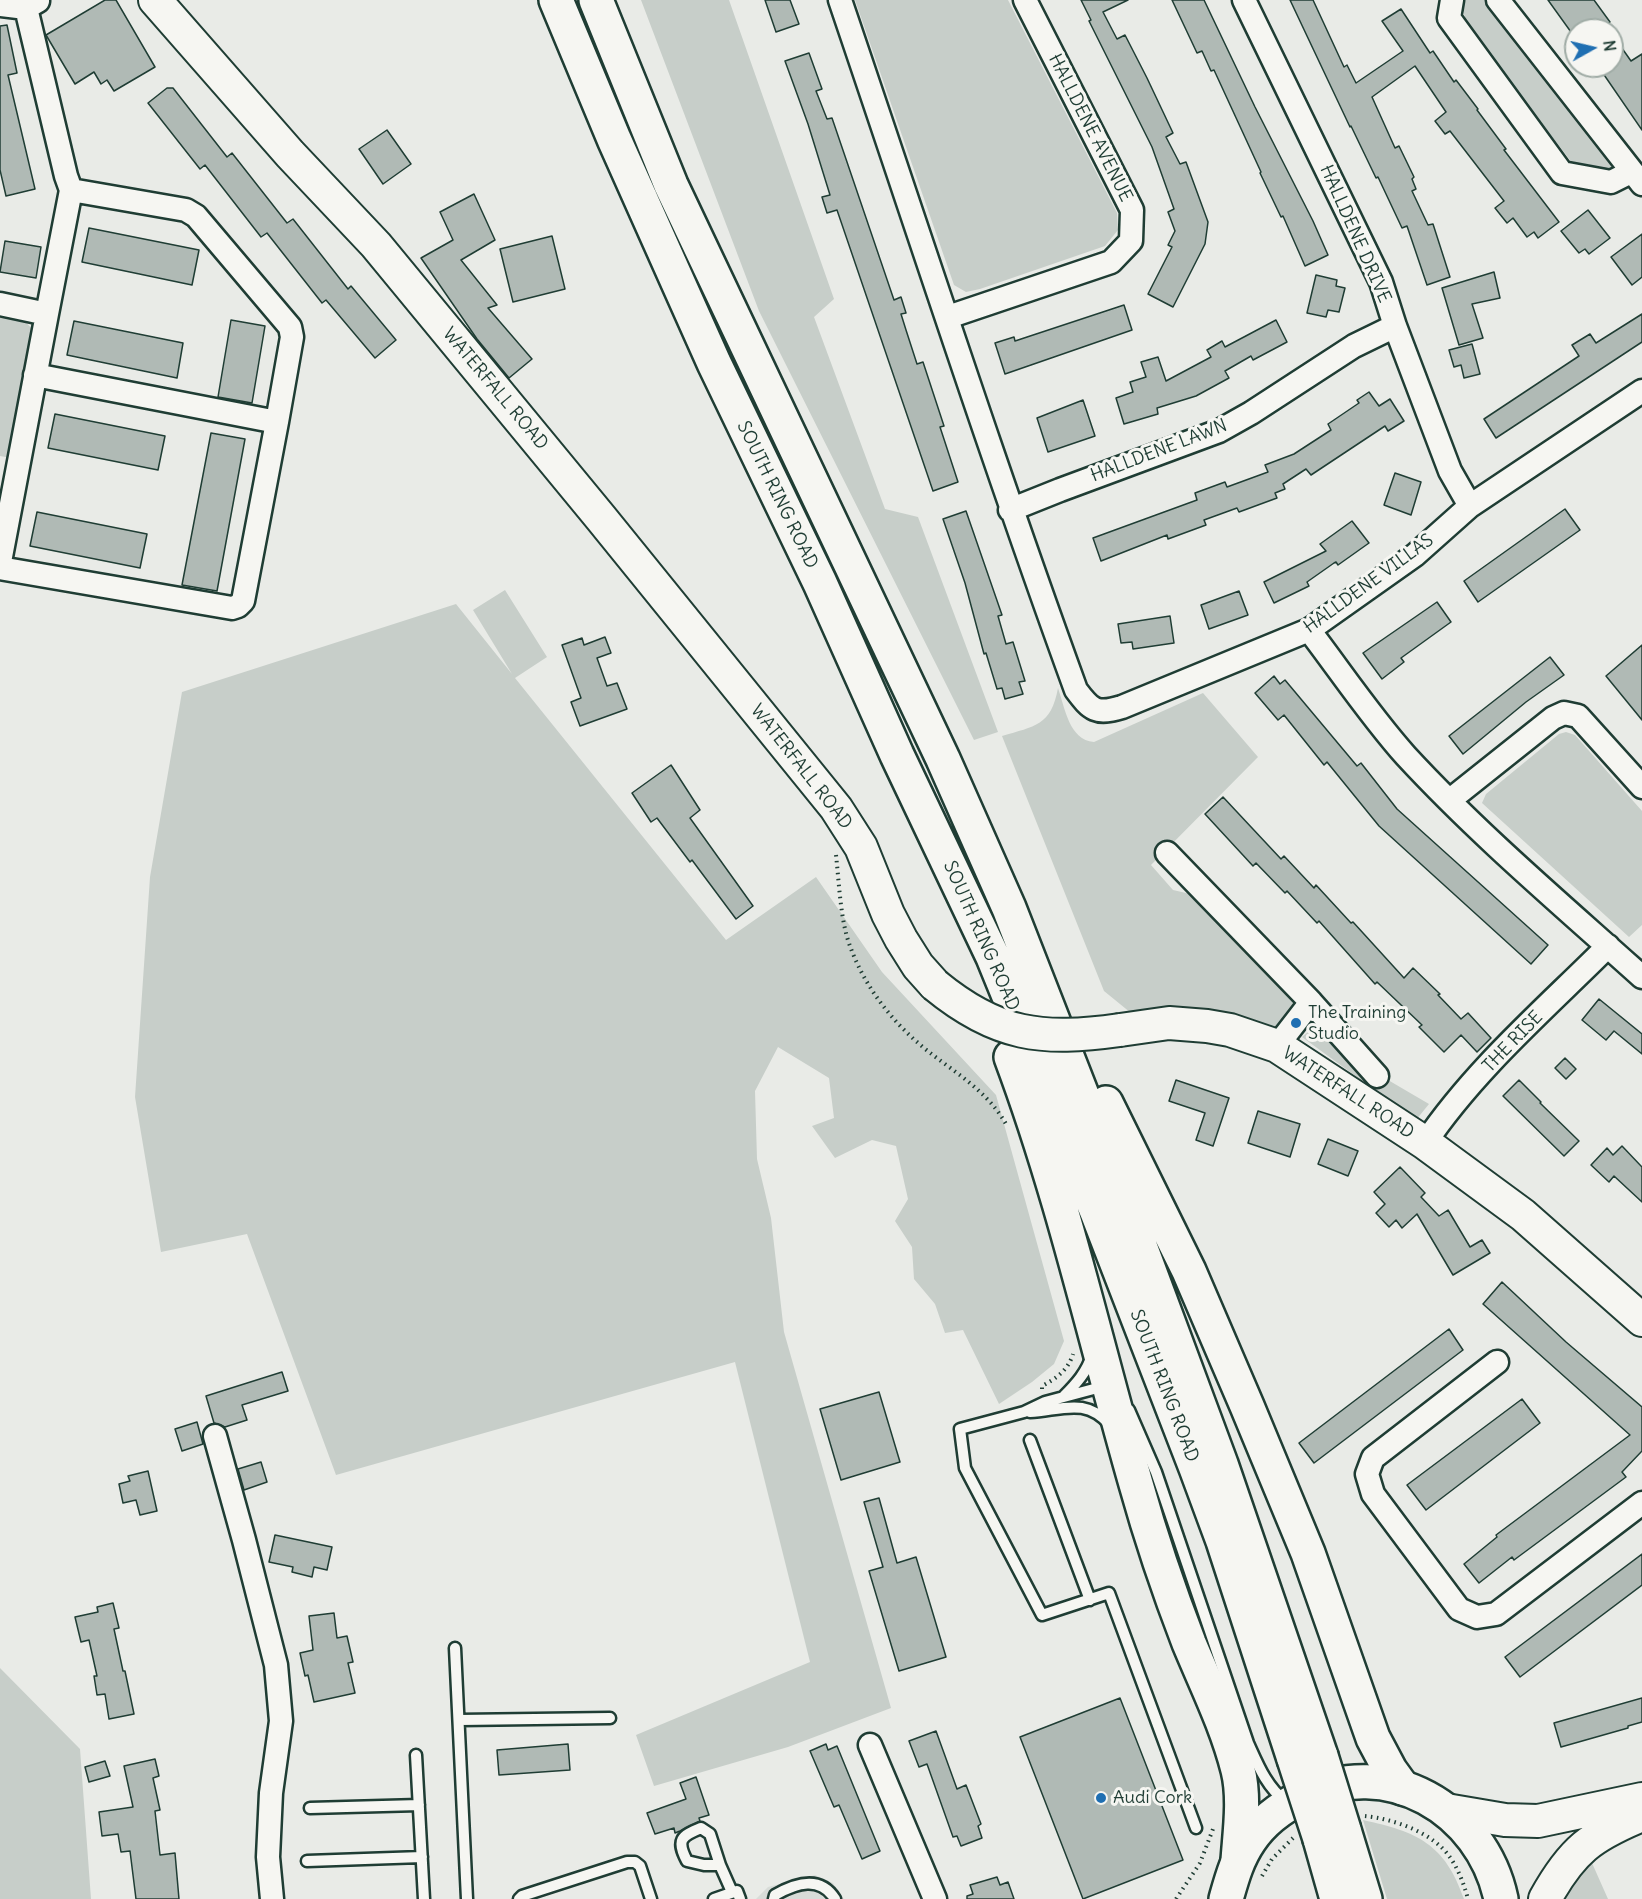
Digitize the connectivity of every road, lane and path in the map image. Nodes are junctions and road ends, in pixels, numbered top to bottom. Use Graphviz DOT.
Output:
graph roads {
  1 [pos="155,0"];
  2 [pos="556,0"];
  3 [pos="596,0"];
  4 [pos="840,0"];
  5 [pos="1025,0"];
  6 [pos="1244,0"];
  7 [pos="1452,0"];
  8 [pos="1498,0"];
  9 [pos="32,4"];
  10 [pos="0,5"];
  11 [pos="1636,178"];
  12 [pos="71,190"];
  13 [pos="0,304"];
  14 [pos="47,314"];
  15 [pos="948,317"];
  16 [pos="1395,326"];
  17 [pos="35,375"];
  18 [pos="1642,391"];
  19 [pos="277,423"];
  20 [pos="1470,506"];
  21 [pos="1011,510"];
  22 [pos="0,562"];
  23 [pos="0,568"];
  24 [pos="1309,630"];
  25 [pos="897,755"];
  26 [pos="1642,787"];
  27 [pos="1450,800"];
  28 [pos="836,850"];
  29 [pos="1167,853"];
  30 [pos="1009,908"];
  31 [pos="1608,946"];
  32 [pos="1642,977"];
  33 [pos="1311,1002"];
  34 [pos="1277,1046"];
  35 [pos="1377,1076"];
  36 [pos="1007,1126"];
  37 [pos="1425,1143"];
  38 [pos="1642,1320"];
  39 [pos="1085,1342"];
  40 [pos="1497,1362"];
  41 [pos="1110,1385"];
  42 [pos="1061,1398"];
  43 [pos="1045,1402"];
  44 [pos="1024,1412"];
  45 [pos="215,1436"];
  46 [pos="1030,1440"];
  47 [pos="1124,1441"];
  48 [pos="1642,1503"];
  49 [pos="1090,1599"];
  50 [pos="455,1648"];
  51 [pos="610,1718"];
  52 [pos="460,1720"];
  53 [pos="870,1745"];
  54 [pos="416,1755"];
  55 [pos="1307,1757"];
  56 [pos="1403,1788"];
  57 [pos="1642,1799"];
  58 [pos="419,1804"];
  59 [pos="1289,1804"];
  60 [pos="310,1808"];
  61 [pos="1446,1810"];
  62 [pos="1642,1815"];
  63 [pos="1214,1824"];
  64 [pos="1196,1828"];
  65 [pos="1332,1835"];
  66 [pos="422,1857"];
  67 [pos="307,1860"];
  68 [pos="720,1865"];
  69 [pos="1232,1877"];
  70 [pos="736,1896"];
  71 [pos="272,1899"];
  72 [pos="424,1899"];
  73 [pos="467,1899"];
  74 [pos="519,1899"];
  75 [pos="651,1899"];
  76 [pos="714,1899"];
  77 [pos="774,1899"];
  78 [pos="835,1899"];
  79 [pos="935,1899"];
  80 [pos="1176,1899"];
  81 [pos="1204,1899"];
  82 [pos="1337,1899"];
  83 [pos="1365,1899"];
  84 [pos="1501,1899"];
  85 [pos="1545,1899"];
  1 -- 34 [label="street, WATERFALL ROAD, bridge"];
  2 -- 25 [label="main road, SOUTH RING ROAD"];
  3 -- 30 [label="main road, SOUTH RING ROAD"];
  4 -- 15 [label="street"];
  5 -- 15 [label="street, HALLDENE AVENUE"];
  6 -- 16 [label="street, HALLDENE DRIVE"];
  7 -- 11 [label="street"];
  8 -- 11 [label="street"];
  9 -- 10 [label="street"];
  9 -- 12 [label="street"];
  12 -- 14 [label="street"];
  12 -- 19 [label="street"];
  13 -- 14 [label="street"];
  14 -- 17 [label="street"];
  15 -- 21 [label="street"];
  16 -- 20 [label="street, HALLDENE DRIVE"];
  16 -- 21 [label="street, HALLDENE LAWN"];
  17 -- 19 [label="street"];
  17 -- 22 [label="street"];
  18 -- 20 [label="street, HALLDENE VILLAS"];
  19 -- 23 [label="street"];
  20 -- 24 [label="street, HALLDENE VILLAS"];
  21 -- 24 [label="street, HALLDENE VILLAS"];
  24 -- 27 [label="street"];
  25 -- 39 [label="main road"];
  25 -- 55 [label="main road, SOUTH RING ROAD"];
  26 -- 27 [label="street"];
  27 -- 31 [label="street"];
  28 -- 36 [label="path"];
  29 -- 33 [label="street"];
  30 -- 55 [label="main road, SOUTH RING ROAD"];
  30 -- 56 [label="main road"];
  31 -- 32 [label="street"];
  31 -- 37 [label="street, THE RISE"];
  33 -- 34 [label="street"];
  33 -- 35 [label="street"];
  34 -- 37 [label="street, WATERFALL ROAD"];
  37 -- 38 [label="street, WATERFALL ROAD"];
  39 -- 41 [label="main road"];
  39 -- 42 [label="lane"];
  39 -- 43 [label="path"];
  40 -- 48 [label="street"];
  41 -- 42 [label="lane"];
  41 -- 47 [label="main road"];
  41 -- 59 [label="lane"];
  42 -- 43 [label="lane"];
  43 -- 44 [label="lane"];
  44 -- 47 [label="lane"];
  44 -- 49 [label="lane"];
  45 -- 71 [label="street"];
  46 -- 49 [label="lane"];
  47 -- 69 [label="main road"];
  49 -- 64 [label="lane"];
  50 -- 52 [label="lane"];
  51 -- 52 [label="lane"];
  52 -- 73 [label="lane"];
  53 -- 79 [label="street"];
  54 -- 58 [label="lane"];
  55 -- 65 [label="main road, SOUTH RING ROAD, bridge"];
  56 -- 59 [label="main road"];
  56 -- 61 [label="main road"];
  57 -- 61 [label="street"];
  58 -- 60 [label="lane"];
  58 -- 66 [label="lane"];
  59 -- 69 [label="main road"];
  61 -- 84 [label="main road"];
  62 -- 85 [label="street"];
  63 -- 80 [label="path"];
  65 -- 82 [label="main road, SOUTH RING ROAD"];
  65 -- 83 [label="main road, SOUTH RING ROAD"];
  66 -- 67 [label="lane"];
  66 -- 72 [label="lane"];
  68 -- 70 [label="lane"];
  69 -- 81 [label="main road"];
  70 -- 76 [label="lane"];
  74 -- 75 [label="lane"];
  77 -- 78 [label="lane"];
}
